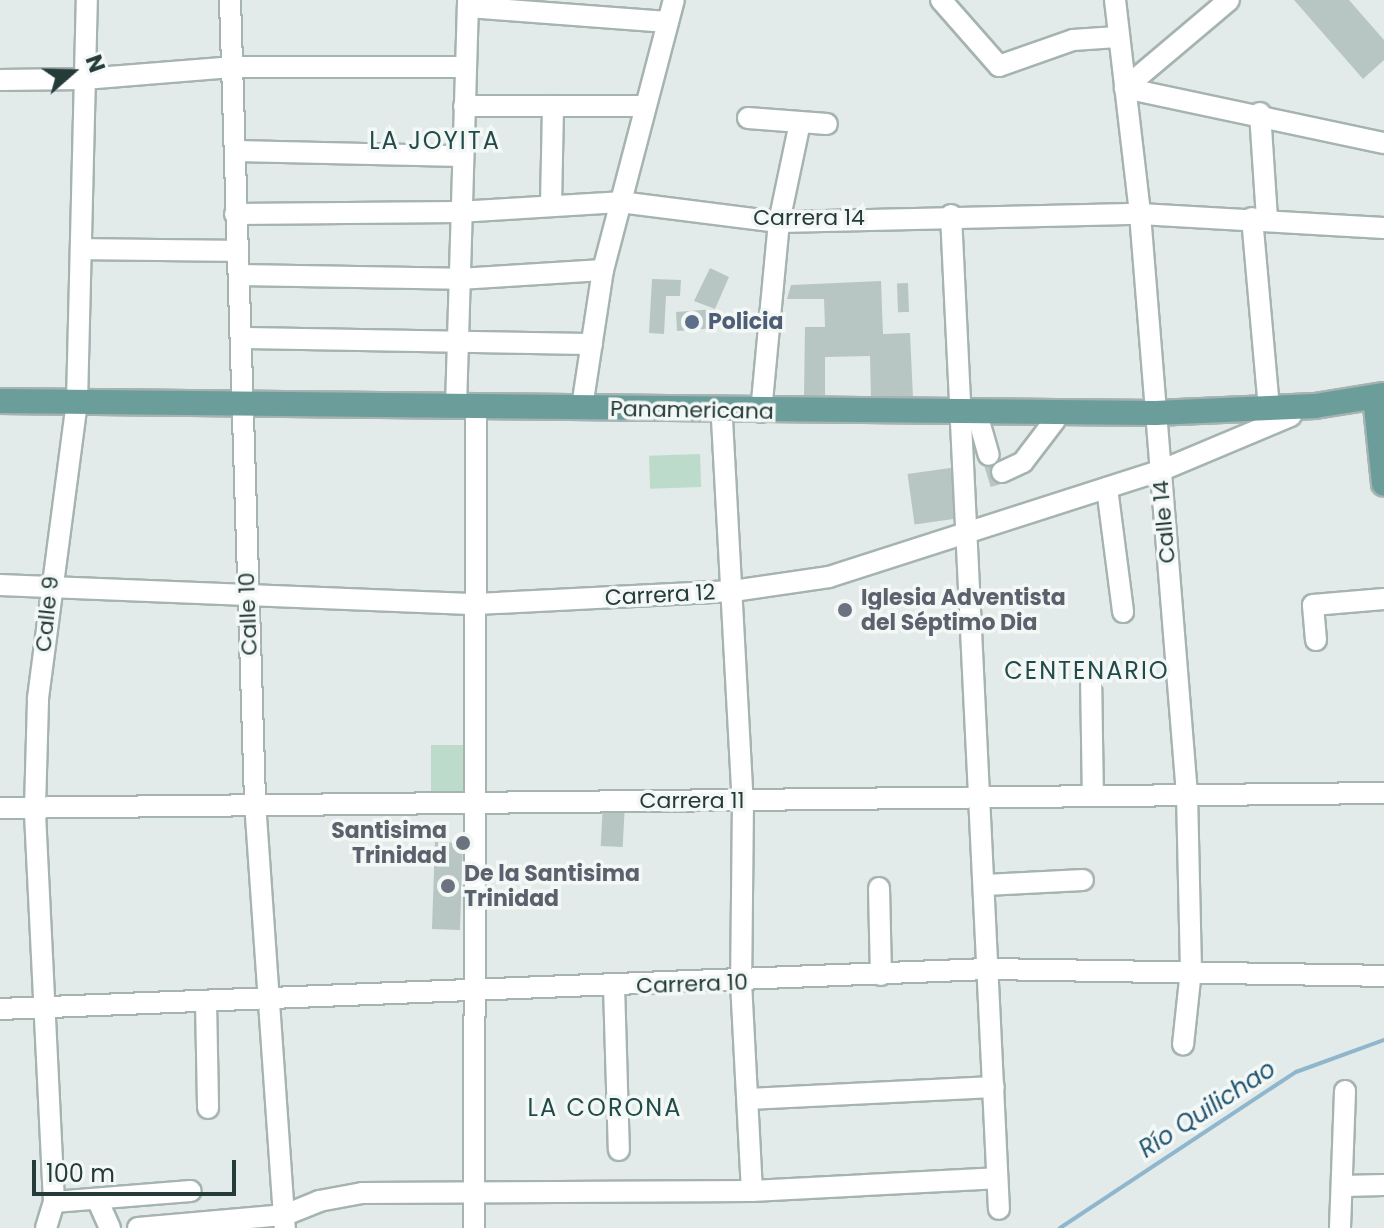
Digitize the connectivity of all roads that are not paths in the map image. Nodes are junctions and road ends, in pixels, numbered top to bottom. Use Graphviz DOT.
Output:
graph roads {
  1 [pos="87,0"];
  2 [pos="230,0"];
  3 [pos="674,0"];
  4 [pos="1115,0"];
  5 [pos="1229,0"];
  6 [pos="945,1"];
  7 [pos="468,4"];
  8 [pos="667,22"];
  9 [pos="1117,37"];
  10 [pos="232,67"];
  11 [pos="465,67"];
  12 [pos="84,79"];
  13 [pos="0,80"];
  14 [pos="1125,88"];
  15 [pos="464,106"];
  16 [pos="553,106"];
  17 [pos="645,106"];
  18 [pos="1260,113"];
  19 [pos="748,118"];
  20 [pos="800,122"];
  21 [pos="827,124"];
  22 [pos="1384,143"];
  23 [pos="236,151"];
  24 [pos="462,156"];
  25 [pos="620,202"];
  26 [pos="551,204"];
  27 [pos="458,212"];
  28 [pos="235,214"];
  29 [pos="1140,214"];
  30 [pos="951,215"];
  31 [pos="1260,218"];
  32 [pos="779,222"];
  33 [pos="1384,228"];
  34 [pos="83,249"];
  35 [pos="236,251"];
  36 [pos="603,270"];
  37 [pos="239,275"];
  38 [pos="459,279"];
  39 [pos="242,338"];
  40 [pos="460,341"];
  41 [pos="592,344"];
  42 [pos="0,401"];
  43 [pos="1381,402"];
  44 [pos="242,405"];
  45 [pos="76,407"];
  46 [pos="582,407"];
  47 [pos="0,411"];
  48 [pos="466,411"];
  49 [pos="761,412"];
  50 [pos="1280,412"];
  51 [pos="1155,417"];
  52 [pos="969,418"];
  53 [pos="722,419"];
  54 [pos="1055,420"];
  55 [pos="989,455"];
  56 [pos="1160,471"];
  57 [pos="1002,472"];
  58 [pos="1384,484"];
  59 [pos="1107,488"];
  60 [pos="970,531"];
  61 [pos="0,585"];
  62 [pos="49,588"];
  63 [pos="733,591"];
  64 [pos="247,599"];
  65 [pos="1384,599"];
  66 [pos="477,604"];
  67 [pos="1123,612"];
  68 [pos="1316,640"];
  69 [pos="1091,674"];
  70 [pos="1384,793"];
  71 [pos="1187,794"];
  72 [pos="1093,796"];
  73 [pos="982,798"];
  74 [pos="743,801"];
  75 [pos="255,802"];
  76 [pos="472,802"];
  77 [pos="0,808"];
  78 [pos="35,808"];
  79 [pos="1083,880"];
  80 [pos="986,885"];
  81 [pos="879,888"];
  82 [pos="989,969"];
  83 [pos="1191,970"];
  84 [pos="881,975"];
  85 [pos="1377,976"];
  86 [pos="741,982"];
  87 [pos="614,986"];
  88 [pos="471,989"];
  89 [pos="271,999"];
  90 [pos="206,1001"];
  91 [pos="43,1008"];
  92 [pos="0,1009"];
  93 [pos="1183,1045"];
  94 [pos="994,1087"];
  95 [pos="1345,1091"];
  96 [pos="748,1099"];
  97 [pos="208,1108"];
  98 [pos="619,1150"];
  99 [pos="996,1178"];
  100 [pos="1384,1185"];
  101 [pos="1343,1186"];
  102 [pos="191,1191"];
  103 [pos="752,1191"];
  104 [pos="472,1195"];
  105 [pos="97,1199"];
  106 [pos="54,1202"];
  107 [pos="999,1209"];
  108 [pos="285,1222"];
  109 [pos="46,1228"];
  110 [pos="110,1228"];
  111 [pos="138,1228"];
  112 [pos="474,1228"];
  113 [pos="1340,1228"];
  1 -- 12 [label="street, Calle 9"];
  2 -- 10 [label="street, Calle 10"];
  3 -- 8 [label="street"];
  4 -- 9 [label="street, Calle 14"];
  5 -- 14 [label="street"];
  6 -- 9 [label="street"];
  7 -- 8 [label="street"];
  7 -- 11 [label="street"];
  8 -- 17 [label="street"];
  9 -- 14 [label="street, Calle 14"];
  10 -- 11 [label="street"];
  10 -- 12 [label="street"];
  10 -- 23 [label="street, Calle 10"];
  11 -- 15 [label="street"];
  12 -- 13 [label="street"];
  12 -- 34 [label="street, Calle 9"];
  14 -- 18 [label="street"];
  14 -- 29 [label="street, Calle 14"];
  15 -- 16 [label="street"];
  15 -- 24 [label="street"];
  16 -- 17 [label="street"];
  16 -- 26 [label="street"];
  17 -- 25 [label="street"];
  18 -- 22 [label="street"];
  18 -- 31 [label="street"];
  19 -- 20 [label="street"];
  20 -- 21 [label="street"];
  20 -- 32 [label="street"];
  23 -- 24 [label="street"];
  23 -- 28 [label="street, Calle 10"];
  24 -- 27 [label="street"];
  25 -- 26 [label="street, Carrera 14"];
  25 -- 32 [label="street, Carrera 14"];
  25 -- 36 [label="street"];
  26 -- 27 [label="street, Carrera 14"];
  27 -- 28 [label="street, Carrera 14"];
  27 -- 38 [label="street"];
  28 -- 35 [label="street, Calle 10"];
  29 -- 30 [label="street, Carrera 14"];
  29 -- 31 [label="street, Carrera 14"];
  29 -- 51 [label="street, Calle 14"];
  30 -- 32 [label="street, Carrera 14"];
  30 -- 52 [label="street"];
  31 -- 33 [label="street, Carrera 14"];
  31 -- 50 [label="street"];
  32 -- 49 [label="street"];
  34 -- 35 [label="street"];
  34 -- 45 [label="street, Calle 9"];
  35 -- 37 [label="street, Calle 10"];
  36 -- 38 [label="street"];
  36 -- 41 [label="street"];
  37 -- 38 [label="street"];
  37 -- 39 [label="street, Calle 10"];
  38 -- 40 [label="street"];
  39 -- 40 [label="street"];
  39 -- 44 [label="street, Calle 10"];
  40 -- 41 [label="street"];
  40 -- 48 [label="street"];
  41 -- 46 [label="street"];
  42 -- 45 [label="main road, Panamericana"];
  43 -- 50 [label="main road, Panamericana"];
  43 -- 58 [label="main road"];
  44 -- 45 [label="main road, Panamericana"];
  44 -- 48 [label="main road, Panamericana"];
  44 -- 64 [label="street, Calle 10"];
  45 -- 47 [label="main road, Panamericana"];
  45 -- 62 [label="street, Calle 9"];
  46 -- 48 [label="main road, Panamericana"];
  46 -- 49 [label="main road, Panamericana"];
  48 -- 53 [label="main road, Panamericana"];
  48 -- 66 [label="street"];
  49 -- 52 [label="main road, Panamericana"];
  50 -- 51 [label="main road, Panamericana"];
  50 -- 56 [label="street, Carrera 12"];
  51 -- 52 [label="main road, Panamericana"];
  51 -- 54 [label="main road, Panamericana"];
  51 -- 56 [label="street, Calle 14"];
  52 -- 53 [label="main road, Panamericana"];
  52 -- 54 [label="main road, Panamericana"];
  52 -- 55 [label="street"];
  52 -- 60 [label="street"];
  53 -- 63 [label="street"];
  54 -- 57 [label="street"];
  56 -- 59 [label="street, Carrera 12"];
  56 -- 71 [label="street, Calle 14"];
  59 -- 60 [label="street, Carrera 12"];
  59 -- 67 [label="street"];
  60 -- 63 [label="street, Carrera 12"];
  60 -- 73 [label="street"];
  61 -- 62 [label="street, Carrera 12"];
  62 -- 64 [label="street, Carrera 12"];
  62 -- 78 [label="street, Calle 9"];
  63 -- 66 [label="street, Carrera 12"];
  63 -- 74 [label="street"];
  64 -- 66 [label="street, Carrera 12"];
  64 -- 75 [label="street, Calle 10"];
  65 -- 68 [label="street"];
  66 -- 76 [label="street"];
  69 -- 72 [label="street"];
  70 -- 71 [label="street, Carrera 11"];
  71 -- 72 [label="street, Carrera 11"];
  71 -- 83 [label="street, Calle 14"];
  72 -- 73 [label="street, Carrera 11"];
  73 -- 74 [label="street, Carrera 11"];
  73 -- 80 [label="street"];
  74 -- 76 [label="street, Carrera 11"];
  74 -- 86 [label="street"];
  75 -- 76 [label="street, Carrera 11"];
  75 -- 78 [label="street, Carrera 11"];
  75 -- 89 [label="street, Calle 10"];
  76 -- 88 [label="street"];
  77 -- 78 [label="street, Carrera 11"];
  78 -- 91 [label="street, Calle 9"];
  79 -- 80 [label="street"];
  80 -- 82 [label="street"];
  81 -- 84 [label="street"];
  82 -- 83 [label="street, Carrera 10"];
  82 -- 84 [label="street, Carrera 10"];
  82 -- 94 [label="street"];
  83 -- 85 [label="street, Carrera 10"];
  83 -- 93 [label="street, Calle 14"];
  84 -- 86 [label="street, Carrera 10"];
  86 -- 87 [label="street, Carrera 10"];
  86 -- 96 [label="street"];
  87 -- 88 [label="street, Carrera 10"];
  87 -- 98 [label="street"];
  88 -- 89 [label="street, Carrera 10"];
  88 -- 104 [label="street"];
  89 -- 90 [label="street, Carrera 10"];
  89 -- 108 [label="street, Calle 10"];
  90 -- 91 [label="street, Carrera 10"];
  90 -- 97 [label="street"];
  91 -- 92 [label="street, Carrera 10"];
  91 -- 106 [label="street, Calle 9"];
  94 -- 96 [label="street"];
  94 -- 99 [label="street"];
  95 -- 101 [label="street"];
  96 -- 103 [label="street"];
  99 -- 103 [label="street"];
  99 -- 107 [label="street"];
  100 -- 101 [label="street"];
  101 -- 113 [label="street"];
  102 -- 105 [label="street"];
  103 -- 104 [label="street"];
  104 -- 108 [label="street"];
  104 -- 112 [label="street"];
  105 -- 106 [label="street"];
  105 -- 110 [label="street"];
  106 -- 109 [label="street, Calle 9"];
  108 -- 111 [label="street"];
}
